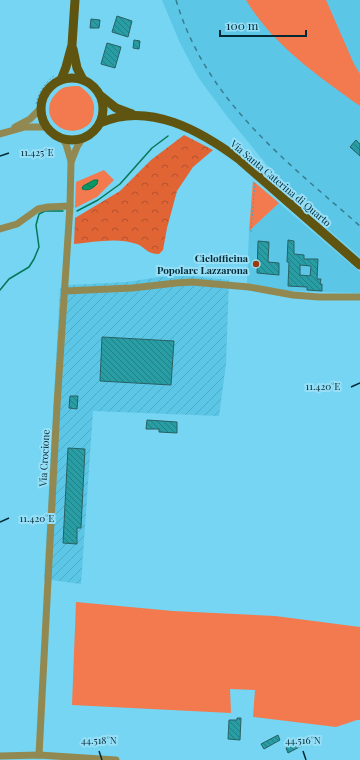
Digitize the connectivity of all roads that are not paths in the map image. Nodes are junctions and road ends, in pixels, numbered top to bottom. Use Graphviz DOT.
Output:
graph roads {
  1 [pos="75,0"];
  2 [pos="72,45"];
  3 [pos="58,77"];
  4 [pos="83,80"];
  5 [pos="101,96"];
  6 [pos="38,108"];
  7 [pos="135,115"];
  8 [pos="100,123"];
  9 [pos="46,127"];
  10 [pos="8,131"];
  11 [pos="0,134"];
  12 [pos="62,138"];
  13 [pos="82,139"];
  14 [pos="71,162"];
  15 [pos="70,206"];
  16 [pos="0,229"];
  17 [pos="360,265"];
  18 [pos="65,291"];
  19 [pos="360,297"];
  20 [pos="0,756"];
  21 [pos="39,756"];
  22 [pos="116,760"];
  1 -- 2 [label="main road"];
  2 -- 3 [label="main road"];
  2 -- 4 [label="main road"];
  3 -- 4 [label="main road"];
  3 -- 6 [label="main road"];
  4 -- 5 [label="main road"];
  5 -- 7 [label="main road, Via Santa Caterina di Quarto"];
  5 -- 8 [label="main road"];
  6 -- 9 [label="main road"];
  6 -- 10 [label="street"];
  7 -- 8 [label="main road, Via Santa Caterina di Quarto"];
  7 -- 17 [label="main road, Via Santa Caterina di Quarto"];
  8 -- 13 [label="main road"];
  9 -- 10 [label="street"];
  9 -- 12 [label="main road"];
  10 -- 11 [label="street"];
  12 -- 13 [label="main road"];
  12 -- 14 [label="street, Via Crocione"];
  13 -- 14 [label="street, Via Crocione"];
  14 -- 15 [label="street, Via Crocione"];
  15 -- 16 [label="street"];
  15 -- 18 [label="street, Via Crocione"];
  18 -- 19 [label="street"];
  18 -- 21 [label="street, Via Crocione"];
  20 -- 21 [label="street"];
  21 -- 22 [label="street"];
}
